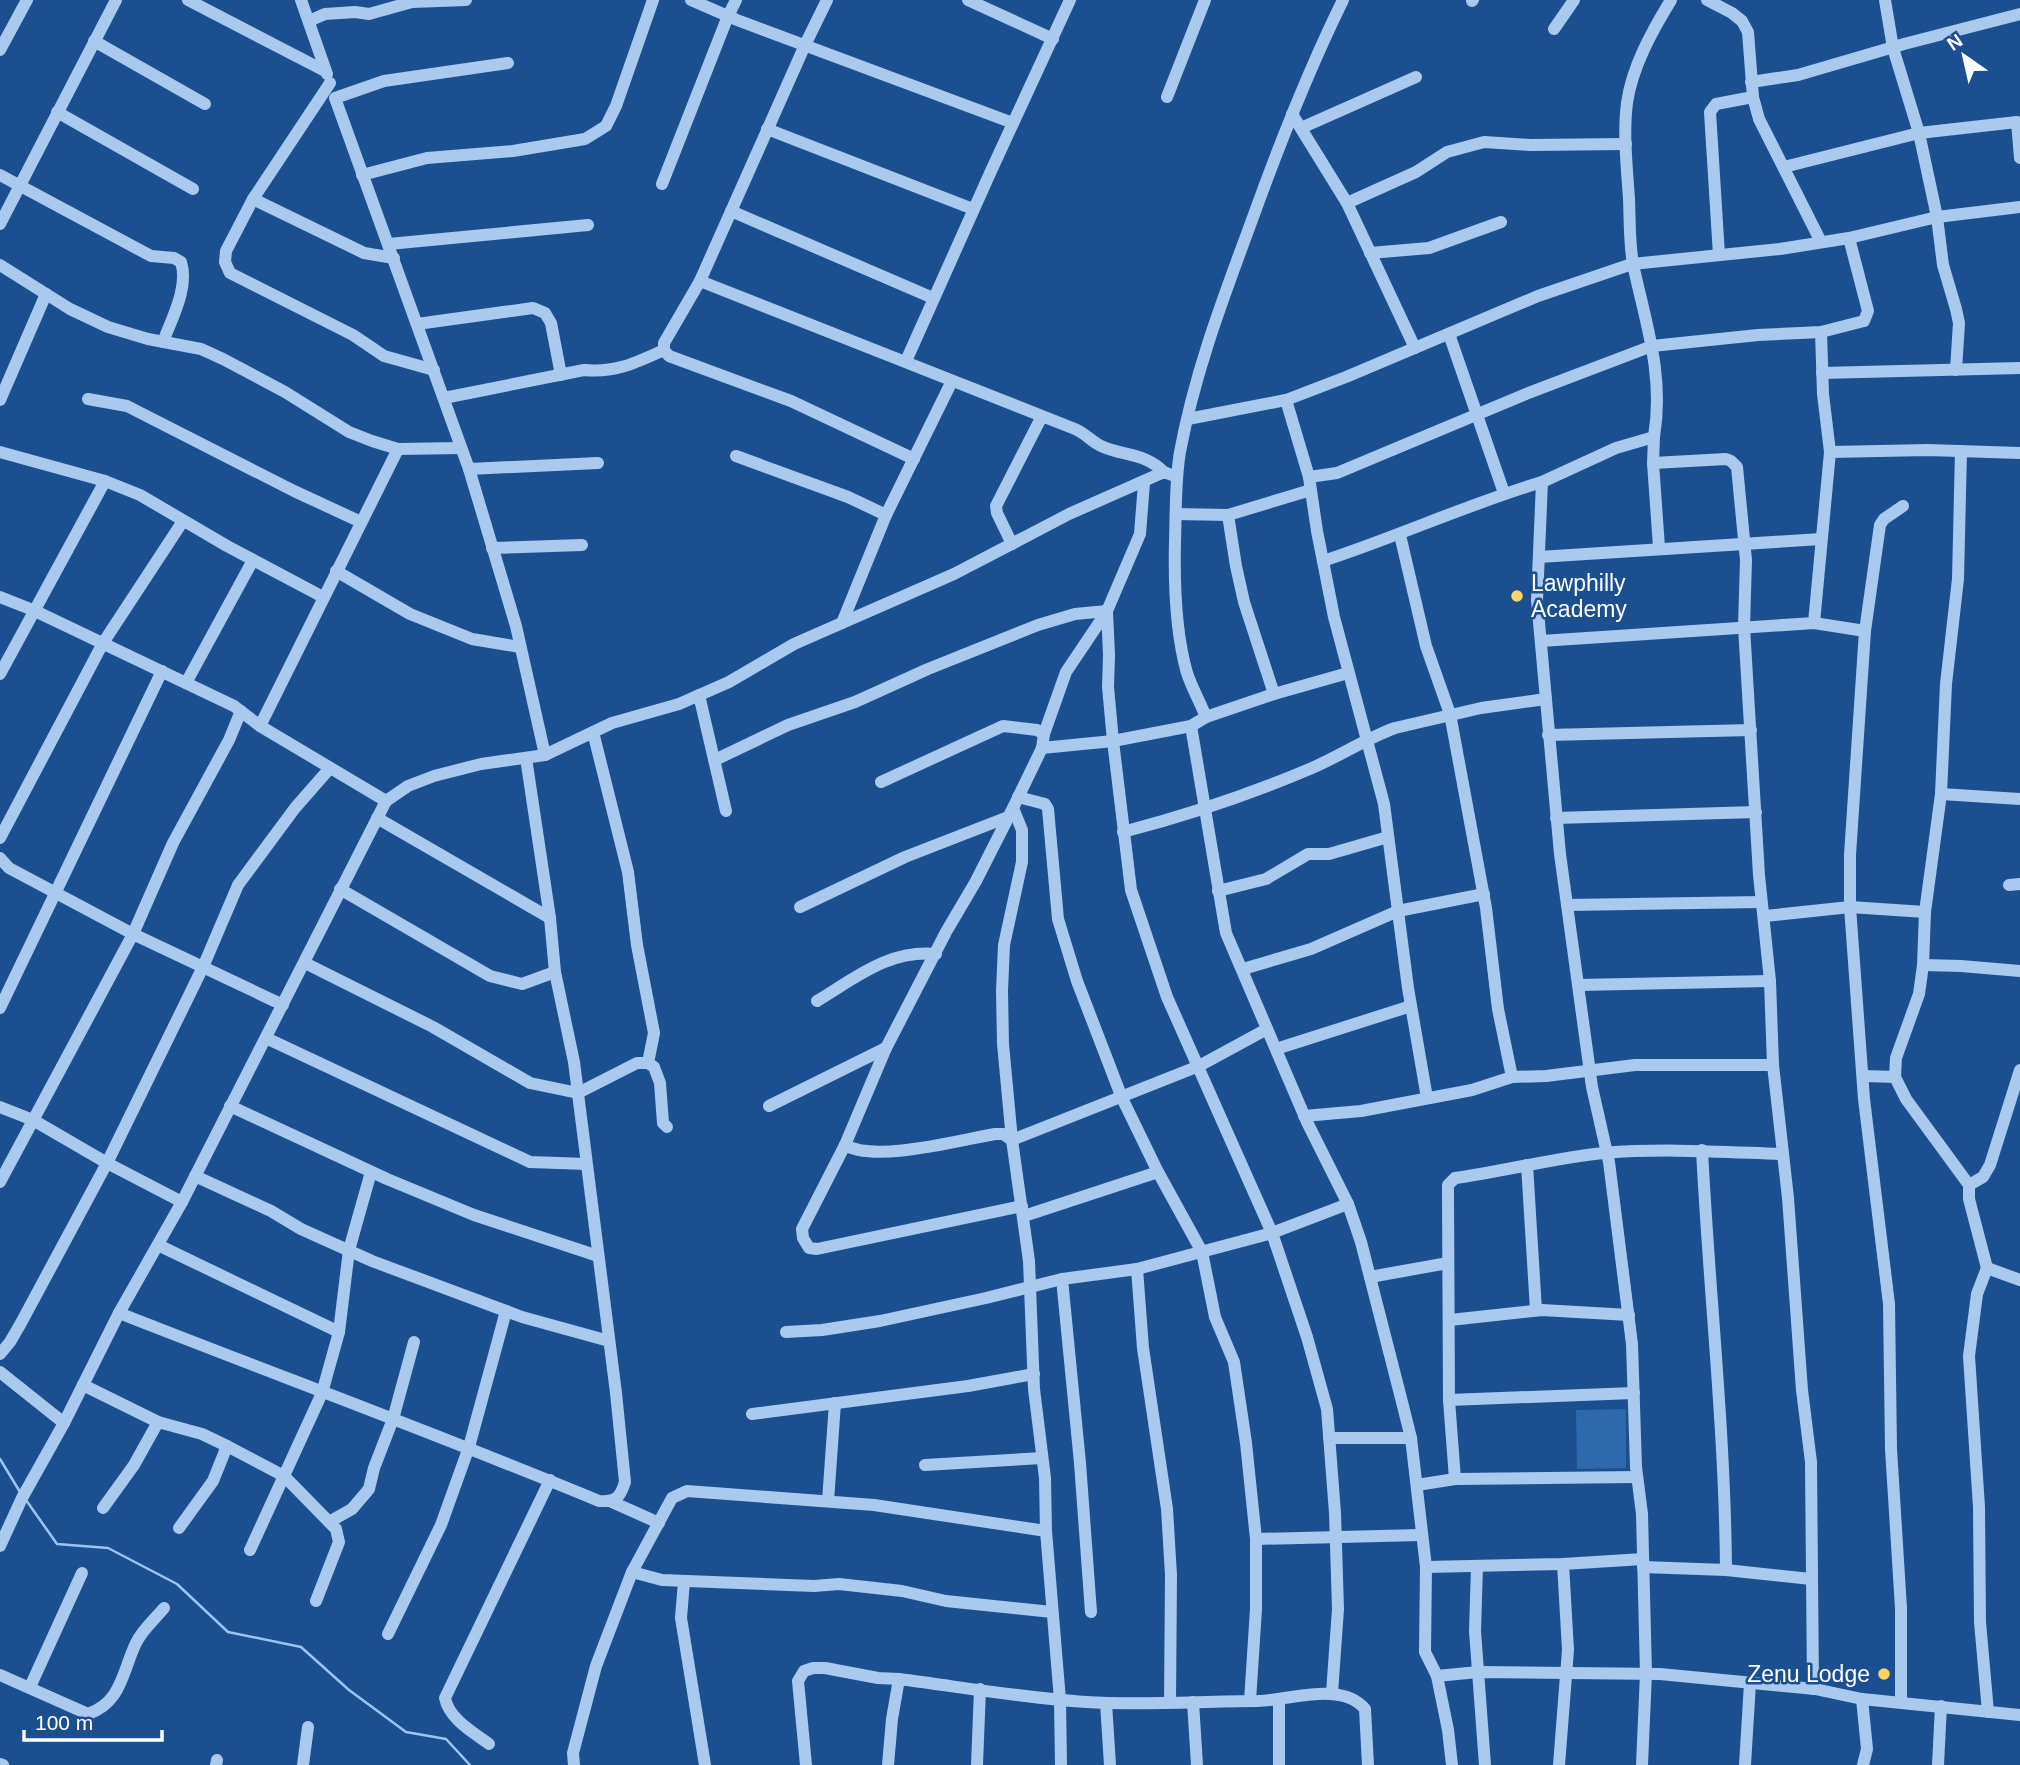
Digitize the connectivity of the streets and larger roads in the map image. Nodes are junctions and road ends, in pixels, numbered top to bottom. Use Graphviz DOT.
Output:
graph roads {
  1 [pos="27,0"];
  2 [pos="116,0"];
  3 [pos="188,0"];
  4 [pos="301,0"];
  5 [pos="466,0"];
  6 [pos="653,0"];
  7 [pos="691,0"];
  8 [pos="736,0"];
  9 [pos="827,0"];
  10 [pos="968,0"];
  11 [pos="1070,0"];
  12 [pos="1205,0"];
  13 [pos="1343,0"];
  14 [pos="1574,0"];
  15 [pos="1671,0"];
  16 [pos="1707,0"];
  17 [pos="1885,0"];
  18 [pos="2020,14"];
  19 [pos="728,16"];
  20 [pos="309,22"];
  21 [pos="1554,29"];
  22 [pos="1053,39"];
  23 [pos="94,41"];
  24 [pos="804,45"];
  25 [pos="1893,48"];
  26 [pos="0,50"];
  27 [pos="508,63"];
  28 [pos="328,77"];
  29 [pos="1416,77"];
  30 [pos="1751,82"];
  31 [pos="1167,97"];
  32 [pos="1753,97"];
  33 [pos="335,98"];
  34 [pos="205,104"];
  35 [pos="57,112"];
  36 [pos="1292,114"];
  37 [pos="2018,122"];
  38 [pos="1013,123"];
  39 [pos="1301,128"];
  40 [pos="767,129"];
  41 [pos="1919,133"];
  42 [pos="1626,144"];
  43 [pos="2020,158"];
  44 [pos="1784,167"];
  45 [pos="0,175"];
  46 [pos="362,175"];
  47 [pos="662,184"];
  48 [pos="18,187"];
  49 [pos="193,189"];
  50 [pos="253,199"];
  51 [pos="1347,203"];
  52 [pos="2020,207"];
  53 [pos="973,209"];
  54 [pos="731,211"];
  55 [pos="1937,217"];
  56 [pos="1501,222"];
  57 [pos="0,224"];
  58 [pos="588,225"];
  59 [pos="1849,238"];
  60 [pos="1821,242"];
  61 [pos="389,244"];
  62 [pos="1370,253"];
  63 [pos="1719,256"];
  64 [pos="394,258"];
  65 [pos="1632,264"];
  66 [pos="0,265"];
  67 [pos="700,281"];
  68 [pos="46,294"];
  69 [pos="933,298"];
  70 [pos="418,324"];
  71 [pos="1821,332"];
  72 [pos="1450,334"];
  73 [pos="163,342"];
  74 [pos="1652,346"];
  75 [pos="1415,348"];
  76 [pos="664,350"];
  77 [pos="906,361"];
  78 [pos="2020,368"];
  79 [pos="434,370"];
  80 [pos="1955,370"];
  81 [pos="1822,373"];
  82 [pos="561,375"];
  83 [pos="953,381"];
  84 [pos="444,398"];
  85 [pos="88,399"];
  86 [pos="0,400"];
  87 [pos="1286,400"];
  88 [pos="1475,415"];
  89 [pos="1041,418"];
  90 [pos="1188,419"];
  91 [pos="1654,437"];
  92 [pos="461,448"];
  93 [pos="398,449"];
  94 [pos="1961,451"];
  95 [pos="0,452"];
  96 [pos="1830,452"];
  97 [pos="2020,453"];
  98 [pos="736,456"];
  99 [pos="914,459"];
  100 [pos="598,463"];
  101 [pos="1653,463"];
  102 [pos="468,469"];
  103 [pos="1164,472"];
  104 [pos="1177,477"];
  105 [pos="105,481"];
  106 [pos="1542,482"];
  107 [pos="1144,483"];
  108 [pos="1310,484"];
  109 [pos="1504,493"];
  110 [pos="1903,506"];
  111 [pos="1176,514"];
  112 [pos="886,515"];
  113 [pos="1228,515"];
  114 [pos="183,521"];
  115 [pos="361,522"];
  116 [pos="1400,535"];
  117 [pos="1821,539"];
  118 [pos="1744,542"];
  119 [pos="1012,544"];
  120 [pos="582,545"];
  121 [pos="1658,547"];
  122 [pos="492,548"];
  123 [pos="1539,557"];
  124 [pos="253,560"];
  125 [pos="1323,561"];
  126 [pos="336,571"];
  127 [pos="0,597"];
  128 [pos="323,597"];
  129 [pos="33,610"];
  130 [pos="1107,611"];
  131 [pos="842,623"];
  132 [pos="1814,623"];
  133 [pos="1744,627"];
  134 [pos="1865,631"];
  135 [pos="1541,641"];
  136 [pos="103,643"];
  137 [pos="520,647"];
  138 [pos="162,671"];
  139 [pos="1348,673"];
  140 [pos="0,674"];
  141 [pos="186,683"];
  142 [pos="1274,694"];
  143 [pos="699,695"];
  144 [pos="1546,699"];
  145 [pos="242,711"];
  146 [pos="1450,714"];
  147 [pos="1206,717"];
  148 [pos="260,726"];
  149 [pos="1191,726"];
  150 [pos="1751,730"];
  151 [pos="593,732"];
  152 [pos="1044,734"];
  153 [pos="1549,735"];
  154 [pos="1113,741"];
  155 [pos="1366,742"];
  156 [pos="1042,748"];
  157 [pos="545,755"];
  158 [pos="526,758"];
  159 [pos="715,760"];
  160 [pos="330,768"];
  161 [pos="881,782"];
  162 [pos="1941,794"];
  163 [pos="2020,799"];
  164 [pos="386,802"];
  165 [pos="1013,807"];
  166 [pos="1204,809"];
  167 [pos="726,811"];
  168 [pos="1756,813"];
  169 [pos="377,818"];
  170 [pos="1556,818"];
  171 [pos="1123,832"];
  172 [pos="1388,836"];
  173 [pos="0,838"];
  174 [pos="0,858"];
  175 [pos="340,889"];
  176 [pos="1218,891"];
  177 [pos="56,893"];
  178 [pos="1484,894"];
  179 [pos="1762,902"];
  180 [pos="1567,905"];
  181 [pos="800,907"];
  182 [pos="1850,907"];
  183 [pos="1398,911"];
  184 [pos="1925,912"];
  185 [pos="1765,916"];
  186 [pos="550,918"];
  187 [pos="133,934"];
  188 [pos="936,954"];
  189 [pos="305,962"];
  190 [pos="1923,965"];
  191 [pos="203,967"];
  192 [pos="1242,969"];
  193 [pos="2020,971"];
  194 [pos="555,972"];
  195 [pos="1770,981"];
  196 [pos="1579,985"];
  197 [pos="817,1001"];
  198 [pos="284,1005"];
  199 [pos="1411,1006"];
  200 [pos="0,1008"];
  201 [pos="1267,1029"];
  202 [pos="266,1038"];
  203 [pos="886,1048"];
  204 [pos="1276,1049"];
  205 [pos="648,1063"];
  206 [pos="1773,1065"];
  207 [pos="1199,1066"];
  208 [pos="2020,1070"];
  209 [pos="1590,1071"];
  210 [pos="1864,1076"];
  211 [pos="1511,1077"];
  212 [pos="1895,1077"];
  213 [pos="578,1093"];
  214 [pos="1122,1098"];
  215 [pos="1427,1098"];
  216 [pos="230,1106"];
  217 [pos="769,1106"];
  218 [pos="0,1107"];
  219 [pos="1304,1116"];
  220 [pos="33,1120"];
  221 [pos="667,1127"];
  222 [pos="1012,1140"];
  223 [pos="845,1145"];
  224 [pos="1702,1150"];
  225 [pos="1607,1153"];
  226 [pos="1783,1154"];
  227 [pos="107,1163"];
  228 [pos="586,1164"];
  229 [pos="1527,1166"];
  230 [pos="371,1172"];
  231 [pos="1158,1172"];
  232 [pos="195,1176"];
  233 [pos="0,1182"];
  234 [pos="1969,1185"];
  235 [pos="182,1202"];
  236 [pos="1348,1205"];
  237 [pos="1023,1211"];
  238 [pos="1272,1233"];
  239 [pos="158,1245"];
  240 [pos="349,1251"];
  241 [pos="1202,1252"];
  242 [pos="598,1256"];
  243 [pos="1448,1263"];
  244 [pos="1987,1268"];
  245 [pos="1137,1269"];
  246 [pos="1370,1277"];
  247 [pos="1062,1279"];
  248 [pos="2020,1280"];
  249 [pos="1030,1286"];
  250 [pos="1536,1310"];
  251 [pos="506,1311"];
  252 [pos="119,1313"];
  253 [pos="1629,1315"];
  254 [pos="1450,1320"];
  255 [pos="340,1332"];
  256 [pos="786,1332"];
  257 [pos="609,1341"];
  258 [pos="414,1342"];
  259 [pos="0,1354"];
  260 [pos="0,1372"];
  261 [pos="1034,1374"];
  262 [pos="83,1385"];
  263 [pos="322,1393"];
  264 [pos="1634,1393"];
  265 [pos="1449,1400"];
  266 [pos="835,1403"];
  267 [pos="752,1414"];
  268 [pos="393,1419"];
  269 [pos="158,1422"];
  270 [pos="64,1423"];
  271 [pos="1329,1438"];
  272 [pos="1410,1438"];
  273 [pos="228,1446"];
  274 [pos="469,1447"];
  275 [pos="1042,1458"];
  276 [pos="925,1465"];
  277 [pos="284,1476"];
  278 [pos="1637,1477"];
  279 [pos="1455,1479"];
  280 [pos="550,1480"];
  281 [pos="1417,1485"];
  282 [pos="828,1501"];
  283 [pos="612,1502"];
  284 [pos="103,1508"];
  285 [pos="329,1522"];
  286 [pos="659,1523"];
  287 [pos="179,1528"];
  288 [pos="1046,1531"];
  289 [pos="1421,1535"];
  290 [pos="1336,1536"];
  291 [pos="1256,1539"];
  292 [pos="0,1546"];
  293 [pos="250,1550"];
  294 [pos="1643,1563"];
  295 [pos="1563,1564"];
  296 [pos="1477,1566"];
  297 [pos="1426,1567"];
  298 [pos="1726,1570"];
  299 [pos="632,1572"];
  300 [pos="82,1573"];
  301 [pos="1811,1579"];
  302 [pos="684,1581"];
  303 [pos="316,1601"];
  304 [pos="164,1608"];
  305 [pos="1052,1612"];
  306 [pos="1091,1612"];
  307 [pos="388,1634"];
  308 [pos="1478,1672"];
  309 [pos="1566,1674"];
  310 [pos="1646,1674"];
  311 [pos="0,1675"];
  312 [pos="1437,1676"];
  313 [pos="900,1679"];
  314 [pos="1750,1683"];
  315 [pos="30,1687"];
  316 [pos="980,1689"];
  317 [pos="1813,1689"];
  318 [pos="1332,1693"];
  319 [pos="1862,1699"];
  320 [pos="1060,1700"];
  321 [pos="1279,1700"];
  322 [pos="1250,1701"];
  323 [pos="1170,1702"];
  324 [pos="1193,1702"];
  325 [pos="1901,1702"];
  326 [pos="1106,1703"];
  327 [pos="1941,1706"];
  328 [pos="1987,1712"];
  329 [pos="2020,1715"];
  330 [pos="309,1727"];
  331 [pos="489,1744"];
  332 [pos="303,1765"];
  333 [pos="574,1765"];
  334 [pos="705,1765"];
  335 [pos="806,1765"];
  336 [pos="888,1765"];
  337 [pos="977,1765"];
  338 [pos="1061,1765"];
  339 [pos="1110,1765"];
  340 [pos="1197,1765"];
  341 [pos="1279,1765"];
  342 [pos="1368,1765"];
  343 [pos="1452,1765"];
  344 [pos="1485,1765"];
  345 [pos="1559,1765"];
  346 [pos="1643,1765"];
  347 [pos="1745,1765"];
  348 [pos="1863,1765"];
  349 [pos="1938,1765"];
  1 -- 26 [label="street"];
  2 -- 23 [label="street"];
  3 -- 28 [label="street"];
  4 -- 20 [label="street"];
  5 -- 20 [label="street"];
  6 -- 46 [label="street"];
  7 -- 19 [label="street"];
  8 -- 19 [label="street"];
  9 -- 24 [label="street"];
  10 -- 22 [label="street"];
  11 -- 22 [label="street"];
  12 -- 31 [label="street"];
  13 -- 36 [label="street"];
  14 -- 21 [label="street"];
  15 -- 42 [label="street"];
  16 -- 30 [label="street"];
  17 -- 25 [label="street"];
  18 -- 25 [label="street"];
  19 -- 24 [label="street"];
  19 -- 47 [label="street"];
  20 -- 28 [label="street"];
  22 -- 38 [label="street"];
  23 -- 34 [label="street"];
  23 -- 35 [label="street"];
  24 -- 38 [label="street"];
  24 -- 40 [label="street"];
  25 -- 30 [label="street"];
  25 -- 41 [label="street"];
  27 -- 33 [label="street"];
  28 -- 33 [label="street"];
  28 -- 50 [label="street"];
  29 -- 39 [label="street"];
  30 -- 32 [label="street"];
  32 -- 44 [label="street"];
  32 -- 63 [label="street"];
  33 -- 46 [label="street"];
  35 -- 48 [label="street"];
  35 -- 49 [label="street"];
  36 -- 39 [label="street"];
  36 -- 90 [label="street"];
  37 -- 41 [label="street"];
  37 -- 43 [label="street"];
  38 -- 53 [label="street"];
  39 -- 51 [label="street"];
  40 -- 53 [label="street"];
  40 -- 54 [label="street"];
  41 -- 44 [label="street"];
  41 -- 55 [label="street"];
  42 -- 51 [label="street"];
  42 -- 65 [label="street"];
  44 -- 60 [label="street"];
  45 -- 48 [label="street"];
  46 -- 61 [label="street"];
  48 -- 57 [label="street"];
  48 -- 73 [label="street"];
  50 -- 64 [label="street"];
  50 -- 79 [label="street"];
  51 -- 62 [label="street"];
  52 -- 55 [label="street"];
  53 -- 69 [label="street"];
  54 -- 67 [label="street"];
  54 -- 69 [label="street"];
  55 -- 59 [label="street"];
  55 -- 80 [label="street"];
  56 -- 62 [label="street"];
  58 -- 61 [label="street"];
  59 -- 60 [label="street"];
  59 -- 71 [label="street"];
  60 -- 63 [label="street"];
  61 -- 64 [label="street"];
  62 -- 75 [label="street"];
  63 -- 65 [label="street"];
  64 -- 70 [label="street"];
  65 -- 72 [label="street"];
  65 -- 74 [label="street"];
  66 -- 68 [label="street"];
  67 -- 76 [label="street"];
  67 -- 77 [label="street"];
  68 -- 73 [label="street"];
  68 -- 86 [label="street"];
  69 -- 77 [label="street"];
  70 -- 79 [label="street"];
  70 -- 82 [label="street"];
  71 -- 74 [label="street"];
  71 -- 81 [label="street"];
  72 -- 75 [label="street"];
  72 -- 88 [label="street"];
  73 -- 93 [label="street"];
  74 -- 88 [label="street"];
  74 -- 91 [label="street"];
  75 -- 87 [label="street"];
  76 -- 82 [label="street"];
  76 -- 99 [label="street"];
  77 -- 83 [label="street"];
  78 -- 80 [label="street"];
  79 -- 84 [label="street"];
  80 -- 81 [label="street"];
  81 -- 96 [label="street"];
  82 -- 84 [label="street"];
  83 -- 89 [label="street"];
  83 -- 99 [label="street"];
  84 -- 92 [label="street"];
  85 -- 115 [label="street"];
  87 -- 90 [label="street"];
  87 -- 108 [label="street"];
  88 -- 108 [label="street"];
  88 -- 109 [label="street"];
  89 -- 103 [label="street"];
  89 -- 119 [label="street"];
  90 -- 104 [label="street"];
  91 -- 101 [label="street"];
  91 -- 106 [label="street"];
  92 -- 93 [label="street"];
  92 -- 102 [label="street"];
  93 -- 115 [label="street"];
  94 -- 96 [label="street"];
  94 -- 97 [label="street"];
  94 -- 162 [label="street"];
  95 -- 105 [label="street"];
  96 -- 117 [label="street"];
  98 -- 112 [label="street"];
  99 -- 112 [label="street"];
  100 -- 102 [label="street"];
  101 -- 118 [label="street"];
  101 -- 121 [label="street"];
  102 -- 122 [label="street"];
  103 -- 104 [label="street"];
  103 -- 107 [label="street"];
  104 -- 111 [label="street"];
  105 -- 114 [label="street"];
  105 -- 129 [label="street"];
  106 -- 109 [label="street"];
  106 -- 123 [label="street"];
  107 -- 119 [label="street"];
  107 -- 130 [label="street"];
  108 -- 113 [label="street"];
  108 -- 125 [label="street"];
  109 -- 116 [label="street"];
  110 -- 134 [label="street"];
  111 -- 113 [label="street"];
  111 -- 147 [label="street"];
  112 -- 131 [label="street"];
  113 -- 142 [label="street"];
  114 -- 124 [label="street"];
  114 -- 136 [label="street"];
  115 -- 126 [label="street"];
  116 -- 125 [label="street"];
  116 -- 146 [label="street"];
  117 -- 118 [label="street"];
  117 -- 132 [label="street"];
  118 -- 121 [label="street"];
  118 -- 133 [label="street"];
  119 -- 131 [label="street"];
  120 -- 122 [label="street"];
  121 -- 123 [label="street"];
  122 -- 137 [label="street"];
  123 -- 135 [label="street"];
  124 -- 128 [label="street"];
  124 -- 141 [label="street"];
  125 -- 139 [label="street"];
  126 -- 128 [label="street"];
  126 -- 137 [label="street"];
  127 -- 129 [label="street"];
  128 -- 148 [label="street"];
  129 -- 136 [label="street"];
  129 -- 140 [label="street"];
  130 -- 152 [label="street"];
  130 -- 154 [label="street"];
  130 -- 159 [label="street"];
  131 -- 143 [label="street"];
  132 -- 133 [label="street"];
  132 -- 134 [label="street"];
  133 -- 135 [label="street"];
  133 -- 150 [label="street"];
  134 -- 182 [label="street"];
  135 -- 144 [label="street"];
  136 -- 138 [label="street"];
  136 -- 173 [label="street"];
  137 -- 157 [label="street"];
  138 -- 141 [label="street"];
  138 -- 177 [label="street"];
  139 -- 142 [label="street"];
  139 -- 155 [label="street"];
  141 -- 145 [label="street"];
  142 -- 147 [label="street"];
  143 -- 151 [label="street"];
  143 -- 159 [label="street"];
  144 -- 146 [label="street"];
  144 -- 153 [label="street"];
  145 -- 148 [label="street"];
  145 -- 187 [label="street"];
  146 -- 155 [label="street"];
  146 -- 178 [label="street"];
  147 -- 149 [label="street"];
  148 -- 160 [label="street"];
  149 -- 154 [label="street"];
  149 -- 166 [label="street"];
  150 -- 153 [label="street"];
  150 -- 168 [label="street"];
  151 -- 157 [label="street"];
  151 -- 205 [label="street"];
  152 -- 156 [label="street"];
  152 -- 161 [label="street"];
  153 -- 170 [label="street"];
  154 -- 156 [label="street"];
  154 -- 171 [label="street"];
  155 -- 166 [label="street"];
  155 -- 172 [label="street"];
  156 -- 165 [label="street"];
  157 -- 158 [label="street"];
  158 -- 164 [label="street"];
  158 -- 186 [label="street"];
  159 -- 167 [label="street"];
  160 -- 164 [label="street"];
  160 -- 191 [label="street"];
  162 -- 163 [label="street"];
  162 -- 184 [label="street"];
  164 -- 169 [label="street"];
  165 -- 181 [label="street"];
  165 -- 188 [label="street"];
  165 -- 214 [label="street"];
  165 -- 222 [label="street"];
  166 -- 171 [label="street"];
  166 -- 176 [label="street"];
  168 -- 170 [label="street"];
  168 -- 179 [label="street"];
  169 -- 175 [label="street"];
  169 -- 186 [label="street"];
  170 -- 180 [label="street"];
  171 -- 207 [label="street"];
  172 -- 176 [label="street"];
  172 -- 183 [label="street"];
  174 -- 177 [label="street"];
  175 -- 189 [label="street"];
  175 -- 194 [label="street"];
  176 -- 192 [label="street"];
  177 -- 187 [label="street"];
  177 -- 200 [label="street"];
  178 -- 183 [label="street"];
  178 -- 211 [label="street"];
  179 -- 180 [label="street"];
  179 -- 185 [label="street"];
  180 -- 196 [label="street"];
  182 -- 184 [label="street"];
  182 -- 185 [label="street"];
  182 -- 210 [label="street"];
  183 -- 192 [label="street"];
  183 -- 199 [label="street"];
  184 -- 190 [label="street"];
  185 -- 195 [label="street"];
  186 -- 194 [label="street"];
  187 -- 191 [label="street"];
  187 -- 220 [label="street"];
  188 -- 197 [label="street"];
  188 -- 203 [label="street"];
  189 -- 198 [label="street"];
  189 -- 213 [label="street"];
  190 -- 193 [label="street"];
  190 -- 212 [label="street"];
  191 -- 198 [label="street"];
  191 -- 227 [label="street"];
  192 -- 201 [label="street"];
  194 -- 213 [label="street"];
  195 -- 196 [label="street"];
  195 -- 206 [label="street"];
  196 -- 209 [label="street"];
  198 -- 202 [label="street"];
  199 -- 204 [label="street"];
  199 -- 215 [label="street"];
  201 -- 204 [label="street"];
  201 -- 207 [label="street"];
  202 -- 216 [label="street"];
  202 -- 228 [label="street"];
  203 -- 217 [label="street"];
  203 -- 223 [label="street"];
  204 -- 219 [label="street"];
  205 -- 213 [label="street"];
  205 -- 221 [label="street"];
  206 -- 209 [label="street"];
  206 -- 226 [label="street"];
  207 -- 214 [label="street"];
  207 -- 238 [label="street"];
  208 -- 234 [label="street"];
  209 -- 211 [label="street"];
  209 -- 225 [label="street"];
  210 -- 212 [label="street"];
  210 -- 325 [label="street"];
  211 -- 215 [label="street"];
  212 -- 234 [label="street"];
  213 -- 228 [label="street"];
  214 -- 222 [label="street"];
  214 -- 231 [label="street"];
  215 -- 219 [label="street"];
  216 -- 230 [label="street"];
  216 -- 232 [label="street"];
  218 -- 220 [label="street"];
  219 -- 236 [label="street"];
  220 -- 227 [label="street"];
  220 -- 233 [label="street"];
  222 -- 223 [label="street"];
  222 -- 237 [label="street"];
  223 -- 237 [label="street"];
  224 -- 225 [label="street"];
  224 -- 226 [label="street"];
  224 -- 298 [label="street"];
  225 -- 229 [label="street"];
  225 -- 253 [label="street"];
  226 -- 301 [label="street"];
  227 -- 235 [label="street"];
  227 -- 259 [label="street"];
  228 -- 242 [label="street"];
  229 -- 243 [label="street"];
  229 -- 250 [label="street"];
  230 -- 240 [label="street"];
  230 -- 242 [label="street"];
  231 -- 237 [label="street"];
  231 -- 241 [label="street"];
  232 -- 235 [label="street"];
  232 -- 240 [label="street"];
  234 -- 244 [label="street"];
  235 -- 239 [label="street"];
  236 -- 238 [label="street"];
  236 -- 246 [label="street"];
  237 -- 249 [label="street"];
  238 -- 241 [label="street"];
  238 -- 271 [label="street"];
  239 -- 252 [label="street"];
  239 -- 255 [label="street"];
  240 -- 251 [label="street"];
  240 -- 255 [label="street"];
  241 -- 245 [label="street"];
  241 -- 291 [label="street"];
  242 -- 257 [label="street"];
  243 -- 246 [label="street"];
  243 -- 254 [label="street"];
  244 -- 248 [label="street"];
  244 -- 328 [label="street"];
  245 -- 247 [label="street"];
  245 -- 323 [label="street"];
  246 -- 272 [label="street"];
  247 -- 249 [label="street"];
  247 -- 306 [label="street"];
  249 -- 256 [label="street"];
  249 -- 261 [label="street"];
  250 -- 253 [label="street"];
  250 -- 254 [label="street"];
  251 -- 257 [label="street"];
  251 -- 274 [label="street"];
  252 -- 262 [label="street"];
  252 -- 263 [label="street"];
  253 -- 264 [label="street"];
  254 -- 265 [label="street"];
  255 -- 263 [label="street"];
  257 -- 283 [label="street"];
  258 -- 268 [label="street"];
  260 -- 270 [label="street"];
  261 -- 266 [label="street"];
  261 -- 275 [label="street"];
  262 -- 269 [label="street"];
  262 -- 270 [label="street"];
  263 -- 268 [label="street"];
  263 -- 277 [label="street"];
  264 -- 265 [label="street"];
  264 -- 278 [label="street"];
  265 -- 279 [label="street"];
  266 -- 267 [label="street"];
  266 -- 282 [label="street"];
  268 -- 274 [label="street"];
  268 -- 285 [label="street"];
  269 -- 273 [label="street"];
  269 -- 284 [label="street"];
  270 -- 292 [label="street"];
  271 -- 272 [label="street"];
  271 -- 290 [label="street"];
  272 -- 281 [label="street"];
  273 -- 277 [label="street"];
  273 -- 287 [label="street"];
  274 -- 280 [label="street"];
  274 -- 307 [label="street"];
  275 -- 276 [label="street"];
  275 -- 288 [label="street"];
  277 -- 285 [label="street"];
  277 -- 293 [label="street"];
  278 -- 279 [label="street"];
  278 -- 294 [label="street"];
  279 -- 281 [label="street"];
  280 -- 283 [label="street"];
  280 -- 331 [label="street"];
  281 -- 289 [label="street"];
  282 -- 286 [label="street"];
  282 -- 288 [label="street"];
  283 -- 286 [label="street"];
  285 -- 303 [label="street"];
  286 -- 299 [label="street"];
  288 -- 305 [label="street"];
  289 -- 290 [label="street"];
  289 -- 297 [label="street"];
  290 -- 291 [label="street"];
  290 -- 318 [label="street"];
  291 -- 322 [label="street"];
  294 -- 295 [label="street"];
  294 -- 298 [label="street"];
  294 -- 310 [label="street"];
  295 -- 296 [label="street"];
  295 -- 309 [label="street"];
  296 -- 297 [label="street"];
  296 -- 308 [label="street"];
  297 -- 312 [label="street"];
  298 -- 301 [label="street"];
  299 -- 302 [label="street"];
  299 -- 333 [label="street"];
  300 -- 315 [label="street"];
  301 -- 317 [label="street"];
  302 -- 305 [label="street"];
  302 -- 334 [label="street"];
  304 -- 315 [label="street"];
  305 -- 320 [label="street"];
  308 -- 309 [label="street"];
  308 -- 312 [label="street"];
  308 -- 344 [label="street"];
  309 -- 310 [label="street"];
  309 -- 345 [label="street"];
  310 -- 314 [label="street"];
  310 -- 346 [label="street"];
  311 -- 315 [label="street"];
  312 -- 343 [label="street"];
  313 -- 316 [label="street"];
  313 -- 335 [label="street"];
  313 -- 336 [label="street"];
  314 -- 317 [label="street"];
  314 -- 347 [label="street"];
  316 -- 320 [label="street"];
  316 -- 337 [label="street"];
  317 -- 319 [label="street"];
  318 -- 321 [label="street"];
  318 -- 342 [label="street"];
  319 -- 325 [label="street"];
  319 -- 348 [label="street"];
  320 -- 326 [label="street"];
  320 -- 338 [label="street"];
  321 -- 322 [label="street"];
  321 -- 341 [label="street"];
  322 -- 324 [label="street"];
  323 -- 324 [label="street"];
  323 -- 326 [label="street"];
  324 -- 340 [label="street"];
  325 -- 327 [label="street"];
  326 -- 339 [label="street"];
  327 -- 328 [label="street"];
  327 -- 349 [label="street"];
  328 -- 329 [label="street"];
  330 -- 332 [label="street"];
}
